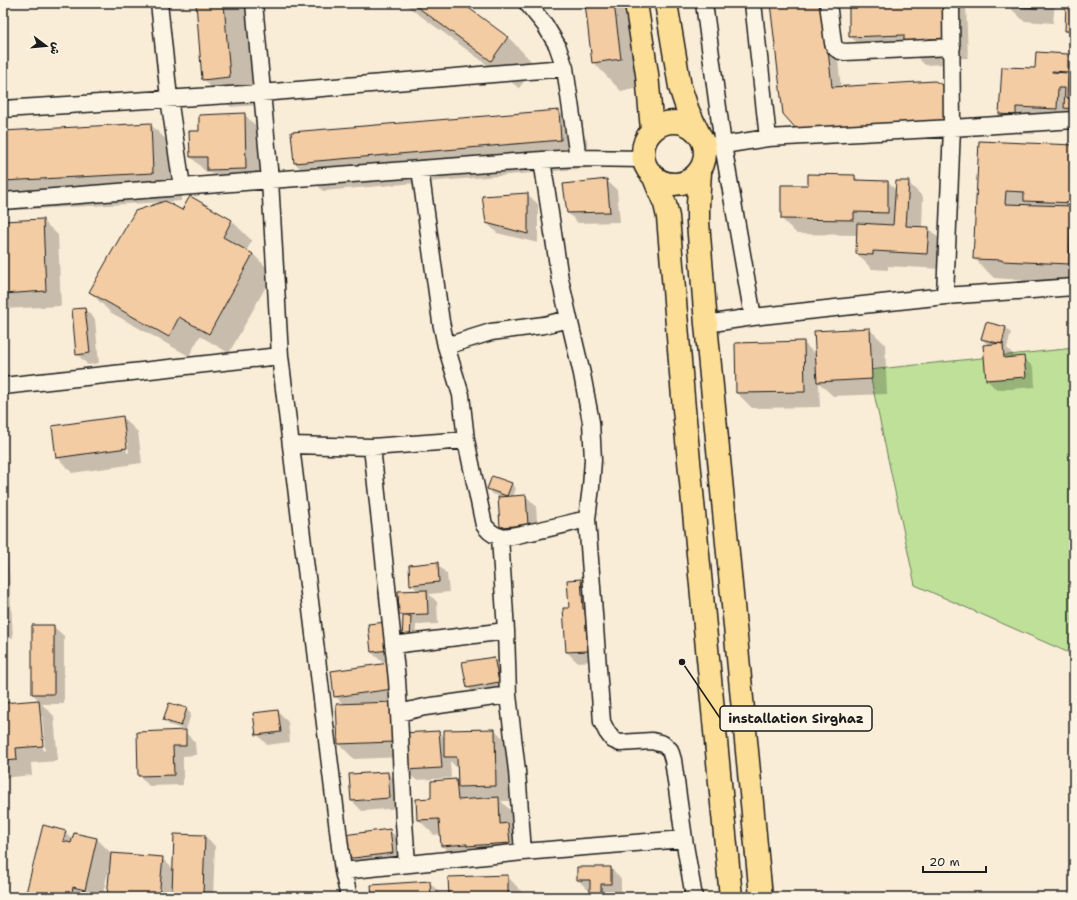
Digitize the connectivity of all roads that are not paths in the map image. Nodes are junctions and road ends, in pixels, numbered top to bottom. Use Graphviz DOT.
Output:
graph roads {
  1 [pos="159,3"];
  2 [pos="254,3"];
  3 [pos="527,3"];
  4 [pos="636,3"];
  5 [pos="666,3"];
  6 [pos="704,3"];
  7 [pos="753,3"];
  8 [pos="828,3"];
  9 [pos="951,3"];
  10 [pos="952,47"];
  11 [pos="565,68"];
  12 [pos="261,93"];
  13 [pos="169,98"];
  14 [pos="3,109"];
  15 [pos="1074,120"];
  16 [pos="952,128"];
  17 [pos="652,130"];
  18 [pos="768,138"];
  19 [pos="709,142"];
  20 [pos="578,158"];
  21 [pos="643,159"];
  22 [pos="542,160"];
  23 [pos="420,169"];
  24 [pos="700,171"];
  25 [pos="270,180"];
  26 [pos="655,180"];
  27 [pos="182,187"];
  28 [pos="3,201"];
  29 [pos="1074,287"];
  30 [pos="944,296"];
  31 [pos="753,317"];
  32 [pos="569,319"];
  33 [pos="706,324"];
  34 [pos="446,346"];
  35 [pos="280,356"];
  36 [pos="3,386"];
  37 [pos="466,440"];
  38 [pos="291,446"];
  39 [pos="372,447"];
  40 [pos="586,519"];
  41 [pos="500,536"];
  42 [pos="506,631"];
  43 [pos="393,644"];
  44 [pos="508,695"];
  45 [pos="399,713"];
  46 [pos="684,839"];
  47 [pos="523,852"];
  48 [pos="407,864"];
  49 [pos="343,871"];
  50 [pos="348,897"];
  51 [pos="694,897"];
  52 [pos="731,897"];
  53 [pos="761,897"];
  1 -- 13 [label="street"];
  2 -- 12 [label="street"];
  3 -- 11 [label="street"];
  4 -- 17 [label="highway"];
  5 -- 19 [label="highway"];
  6 -- 19 [label="street"];
  7 -- 18 [label="street"];
  8 -- 10 [label="street"];
  9 -- 10 [label="street"];
  10 -- 16 [label="street"];
  11 -- 12 [label="street"];
  11 -- 20 [label="street"];
  12 -- 13 [label="street"];
  12 -- 25 [label="street"];
  13 -- 14 [label="street"];
  13 -- 27 [label="street"];
  15 -- 16 [label="street"];
  16 -- 18 [label="street"];
  16 -- 30 [label="street"];
  17 -- 19 [label="highway"];
  17 -- 21 [label="highway"];
  18 -- 19 [label="street"];
  19 -- 24 [label="highway"];
  19 -- 31 [label="street"];
  20 -- 21 [label="street"];
  20 -- 22 [label="street"];
  21 -- 26 [label="highway"];
  22 -- 23 [label="street"];
  22 -- 32 [label="street"];
  23 -- 25 [label="street"];
  23 -- 34 [label="street"];
  24 -- 26 [label="highway"];
  24 -- 33 [label="highway"];
  25 -- 27 [label="street"];
  25 -- 35 [label="street"];
  26 -- 52 [label="highway"];
  27 -- 28 [label="street"];
  29 -- 30 [label="street"];
  30 -- 31 [label="street"];
  31 -- 33 [label="street"];
  32 -- 34 [label="street"];
  32 -- 40 [label="street"];
  33 -- 53 [label="highway"];
  34 -- 37 [label="street"];
  35 -- 36 [label="street"];
  35 -- 38 [label="street"];
  37 -- 39 [label="street"];
  37 -- 41 [label="street"];
  38 -- 39 [label="street"];
  38 -- 49 [label="street"];
  39 -- 43 [label="street"];
  40 -- 41 [label="street"];
  40 -- 46 [label="street"];
  41 -- 42 [label="street"];
  42 -- 43 [label="street"];
  42 -- 44 [label="street"];
  43 -- 45 [label="street"];
  44 -- 45 [label="street"];
  44 -- 47 [label="street"];
  45 -- 48 [label="street"];
  46 -- 47 [label="street"];
  46 -- 51 [label="street"];
  47 -- 48 [label="street"];
  48 -- 49 [label="street"];
  49 -- 50 [label="street"];
}
